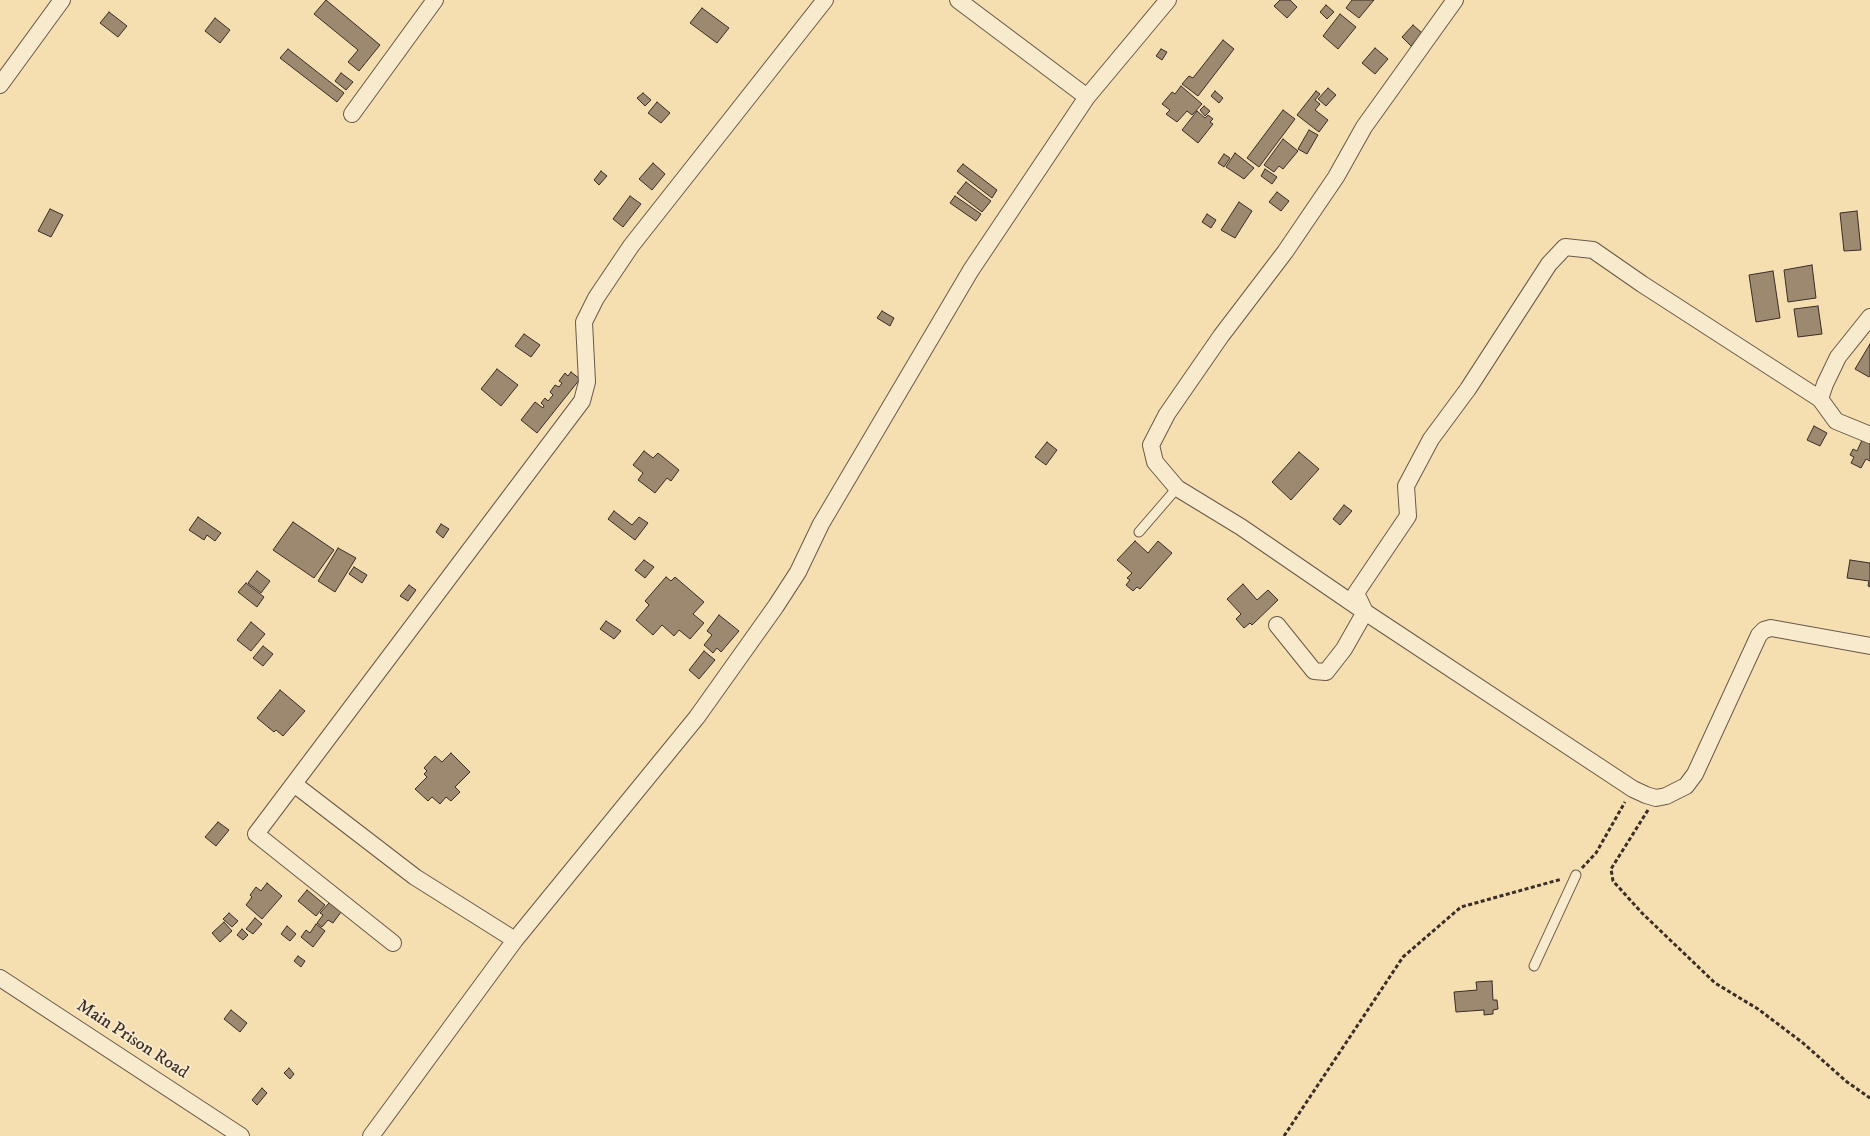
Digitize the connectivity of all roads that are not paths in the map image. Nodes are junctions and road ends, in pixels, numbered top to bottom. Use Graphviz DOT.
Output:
graph roads {
  1 [pos="62,0"];
  2 [pos="435,0"];
  3 [pos="825,0"];
  4 [pos="958,0"];
  5 [pos="1168,0"];
  6 [pos="1455,0"];
  7 [pos="0,84"];
  8 [pos="1087,97"];
  9 [pos="352,114"];
  10 [pos="1870,317"];
  11 [pos="1820,399"];
  12 [pos="1870,435"];
  13 [pos="1177,488"];
  14 [pos="1140,532"];
  15 [pos="1365,612"];
  16 [pos="1277,625"];
  17 [pos="1870,646"];
  18 [pos="294,784"];
  19 [pos="1576,875"];
  20 [pos="515,940"];
  21 [pos="394,943"];
  22 [pos="1534,966"];
  23 [pos="0,978"];
  24 [pos="241,1136"];
  25 [pos="371,1136"];
  1 -- 7 [label="street"];
  2 -- 9 [label="street"];
  3 -- 18 [label="street"];
  4 -- 8 [label="street"];
  5 -- 8 [label="street"];
  6 -- 13 [label="street"];
  8 -- 20 [label="street"];
  10 -- 11 [label="street"];
  11 -- 12 [label="street"];
  11 -- 15 [label="street"];
  13 -- 14 [label="lane"];
  13 -- 15 [label="street"];
  15 -- 16 [label="street"];
  15 -- 17 [label="street"];
  18 -- 20 [label="street"];
  18 -- 21 [label="street"];
  19 -- 22 [label="lane"];
  20 -- 25 [label="street"];
  23 -- 24 [label="street, Main Prison Road"];
}
